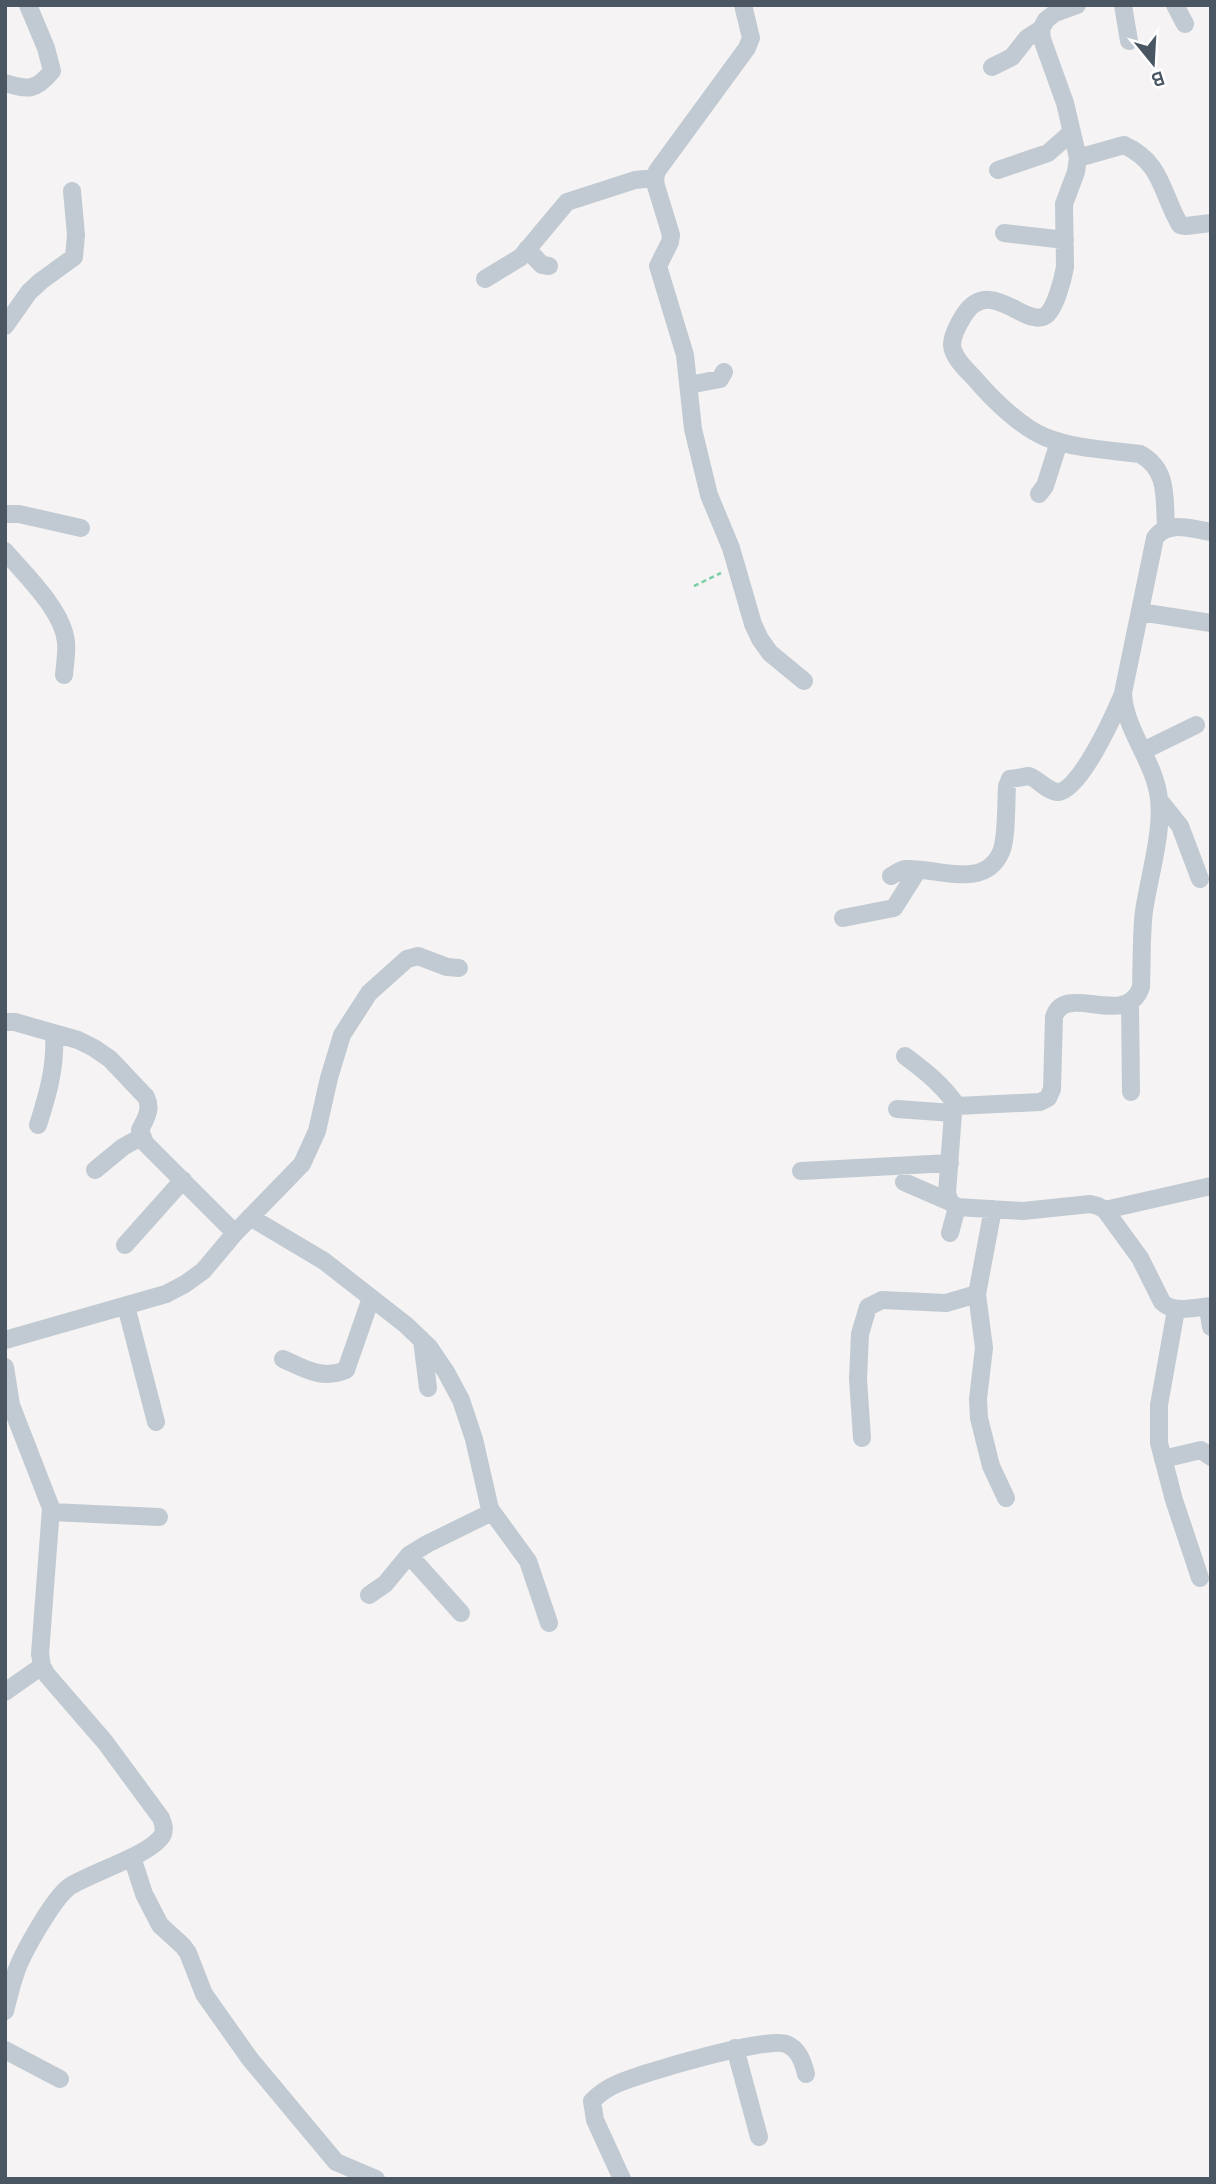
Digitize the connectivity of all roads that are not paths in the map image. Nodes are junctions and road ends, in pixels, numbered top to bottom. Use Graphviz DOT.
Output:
graph roads {
  1 [pos="28,5"];
  2 [pos="743,5"];
  3 [pos="1077,5"];
  4 [pos="1123,5"];
  5 [pos="1175,5"];
  6 [pos="1185,24"];
  7 [pos="1041,29"];
  8 [pos="1129,41"];
  9 [pos="992,67"];
  10 [pos="5,83"];
  11 [pos="1072,132"];
  12 [pos="1078,158"];
  13 [pos="998,170"];
  14 [pos="655,178"];
  15 [pos="72,191"];
  16 [pos="1211,223"];
  17 [pos="1004,233"];
  18 [pos="1065,240"];
  19 [pos="527,249"];
  20 [pos="550,266"];
  21 [pos="485,279"];
  22 [pos="5,326"];
  23 [pos="724,372"];
  24 [pos="689,385"];
  25 [pos="1059,442"];
  26 [pos="1039,494"];
  27 [pos="5,514"];
  28 [pos="1166,527"];
  29 [pos="81,528"];
  30 [pos="1211,532"];
  31 [pos="5,551"];
  32 [pos="1140,612"];
  33 [pos="1211,623"];
  34 [pos="65,675"];
  35 [pos="804,681"];
  36 [pos="1123,693"];
  37 [pos="1196,725"];
  38 [pos="1143,751"];
  39 [pos="1160,801"];
  40 [pos="918,870"];
  41 [pos="891,876"];
  42 [pos="1200,879"];
  43 [pos="844,918"];
  44 [pos="459,968"];
  45 [pos="1130,1003"];
  46 [pos="5,1022"];
  47 [pos="54,1034"];
  48 [pos="905,1056"];
  49 [pos="1131,1092"];
  50 [pos="897,1109"];
  51 [pos="955,1110"];
  52 [pos="38,1125"];
  53 [pos="141,1136"];
  54 [pos="950,1163"];
  55 [pos="95,1170"];
  56 [pos="801,1171"];
  57 [pos="183,1180"];
  58 [pos="904,1182"];
  59 [pos="1211,1186"];
  60 [pos="954,1205"];
  61 [pos="993,1209"];
  62 [pos="1105,1210"];
  63 [pos="250,1217"];
  64 [pos="235,1233"];
  65 [pos="950,1233"];
  66 [pos="125,1245"];
  67 [pos="977,1294"];
  68 [pos="371,1298"];
  69 [pos="126,1306"];
  70 [pos="1211,1306"];
  71 [pos="1176,1310"];
  72 [pos="1211,1327"];
  73 [pos="5,1340"];
  74 [pos="422,1340"];
  75 [pos="283,1359"];
  76 [pos="5,1367"];
  77 [pos="428,1388"];
  78 [pos="156,1422"];
  79 [pos="862,1438"];
  80 [pos="1211,1457"];
  81 [pos="1163,1459"];
  82 [pos="1006,1498"];
  83 [pos="491,1508"];
  84 [pos="51,1512"];
  85 [pos="159,1517"];
  86 [pos="409,1555"];
  87 [pos="1200,1578"];
  88 [pos="369,1595"];
  89 [pos="461,1613"];
  90 [pos="549,1623"];
  91 [pos="42,1666"];
  92 [pos="5,1692"];
  93 [pos="132,1857"];
  94 [pos="5,2011"];
  95 [pos="735,2048"];
  96 [pos="5,2050"];
  97 [pos="806,2074"];
  98 [pos="60,2079"];
  99 [pos="759,2137"];
  100 [pos="376,2179"];
  101 [pos="622,2179"];
  1 -- 10 [label="street"];
  2 -- 14 [label="street"];
  3 -- 7 [label="street"];
  4 -- 8 [label="street"];
  5 -- 6 [label="street"];
  7 -- 9 [label="street"];
  7 -- 11 [label="street"];
  11 -- 12 [label="street"];
  11 -- 13 [label="street"];
  12 -- 16 [label="street"];
  12 -- 18 [label="street"];
  14 -- 19 [label="street"];
  14 -- 24 [label="street"];
  15 -- 22 [label="street"];
  17 -- 18 [label="street"];
  18 -- 25 [label="street"];
  19 -- 20 [label="street"];
  19 -- 21 [label="street"];
  23 -- 24 [label="street"];
  24 -- 35 [label="street"];
  25 -- 26 [label="street"];
  25 -- 28 [label="street"];
  27 -- 29 [label="street"];
  28 -- 30 [label="street"];
  28 -- 32 [label="street"];
  31 -- 34 [label="street"];
  32 -- 33 [label="street"];
  32 -- 36 [label="street"];
  36 -- 38 [label="street"];
  36 -- 40 [label="street"];
  37 -- 38 [label="street"];
  38 -- 39 [label="street"];
  39 -- 42 [label="street"];
  39 -- 45 [label="street"];
  40 -- 41 [label="street"];
  40 -- 43 [label="street"];
  44 -- 63 [label="street"];
  45 -- 49 [label="street"];
  45 -- 51 [label="street"];
  46 -- 47 [label="street"];
  47 -- 52 [label="street"];
  47 -- 53 [label="street"];
  48 -- 51 [label="street"];
  50 -- 51 [label="street"];
  51 -- 54 [label="street"];
  53 -- 55 [label="street"];
  53 -- 57 [label="street"];
  54 -- 56 [label="street"];
  54 -- 60 [label="street"];
  57 -- 64 [label="street"];
  57 -- 66 [label="street"];
  58 -- 60 [label="street"];
  59 -- 62 [label="street"];
  60 -- 61 [label="street"];
  60 -- 65 [label="street"];
  61 -- 62 [label="street"];
  61 -- 67 [label="street"];
  62 -- 71 [label="street"];
  63 -- 64 [label="street"];
  63 -- 68 [label="street"];
  64 -- 69 [label="street"];
  67 -- 79 [label="street"];
  67 -- 82 [label="street"];
  68 -- 74 [label="street"];
  68 -- 75 [label="street"];
  69 -- 73 [label="street"];
  69 -- 78 [label="street"];
  70 -- 71 [label="street"];
  70 -- 72 [label="street"];
  71 -- 81 [label="street"];
  74 -- 77 [label="street"];
  74 -- 83 [label="street"];
  76 -- 84 [label="street"];
  80 -- 81 [label="street"];
  81 -- 87 [label="street"];
  83 -- 86 [label="street"];
  83 -- 90 [label="street"];
  84 -- 85 [label="street"];
  84 -- 91 [label="street"];
  86 -- 88 [label="street"];
  86 -- 89 [label="street"];
  91 -- 92 [label="street"];
  91 -- 93 [label="street"];
  93 -- 94 [label="street"];
  93 -- 100 [label="street"];
  95 -- 97 [label="street"];
  95 -- 99 [label="street"];
  95 -- 101 [label="street"];
  96 -- 98 [label="street"];
}
